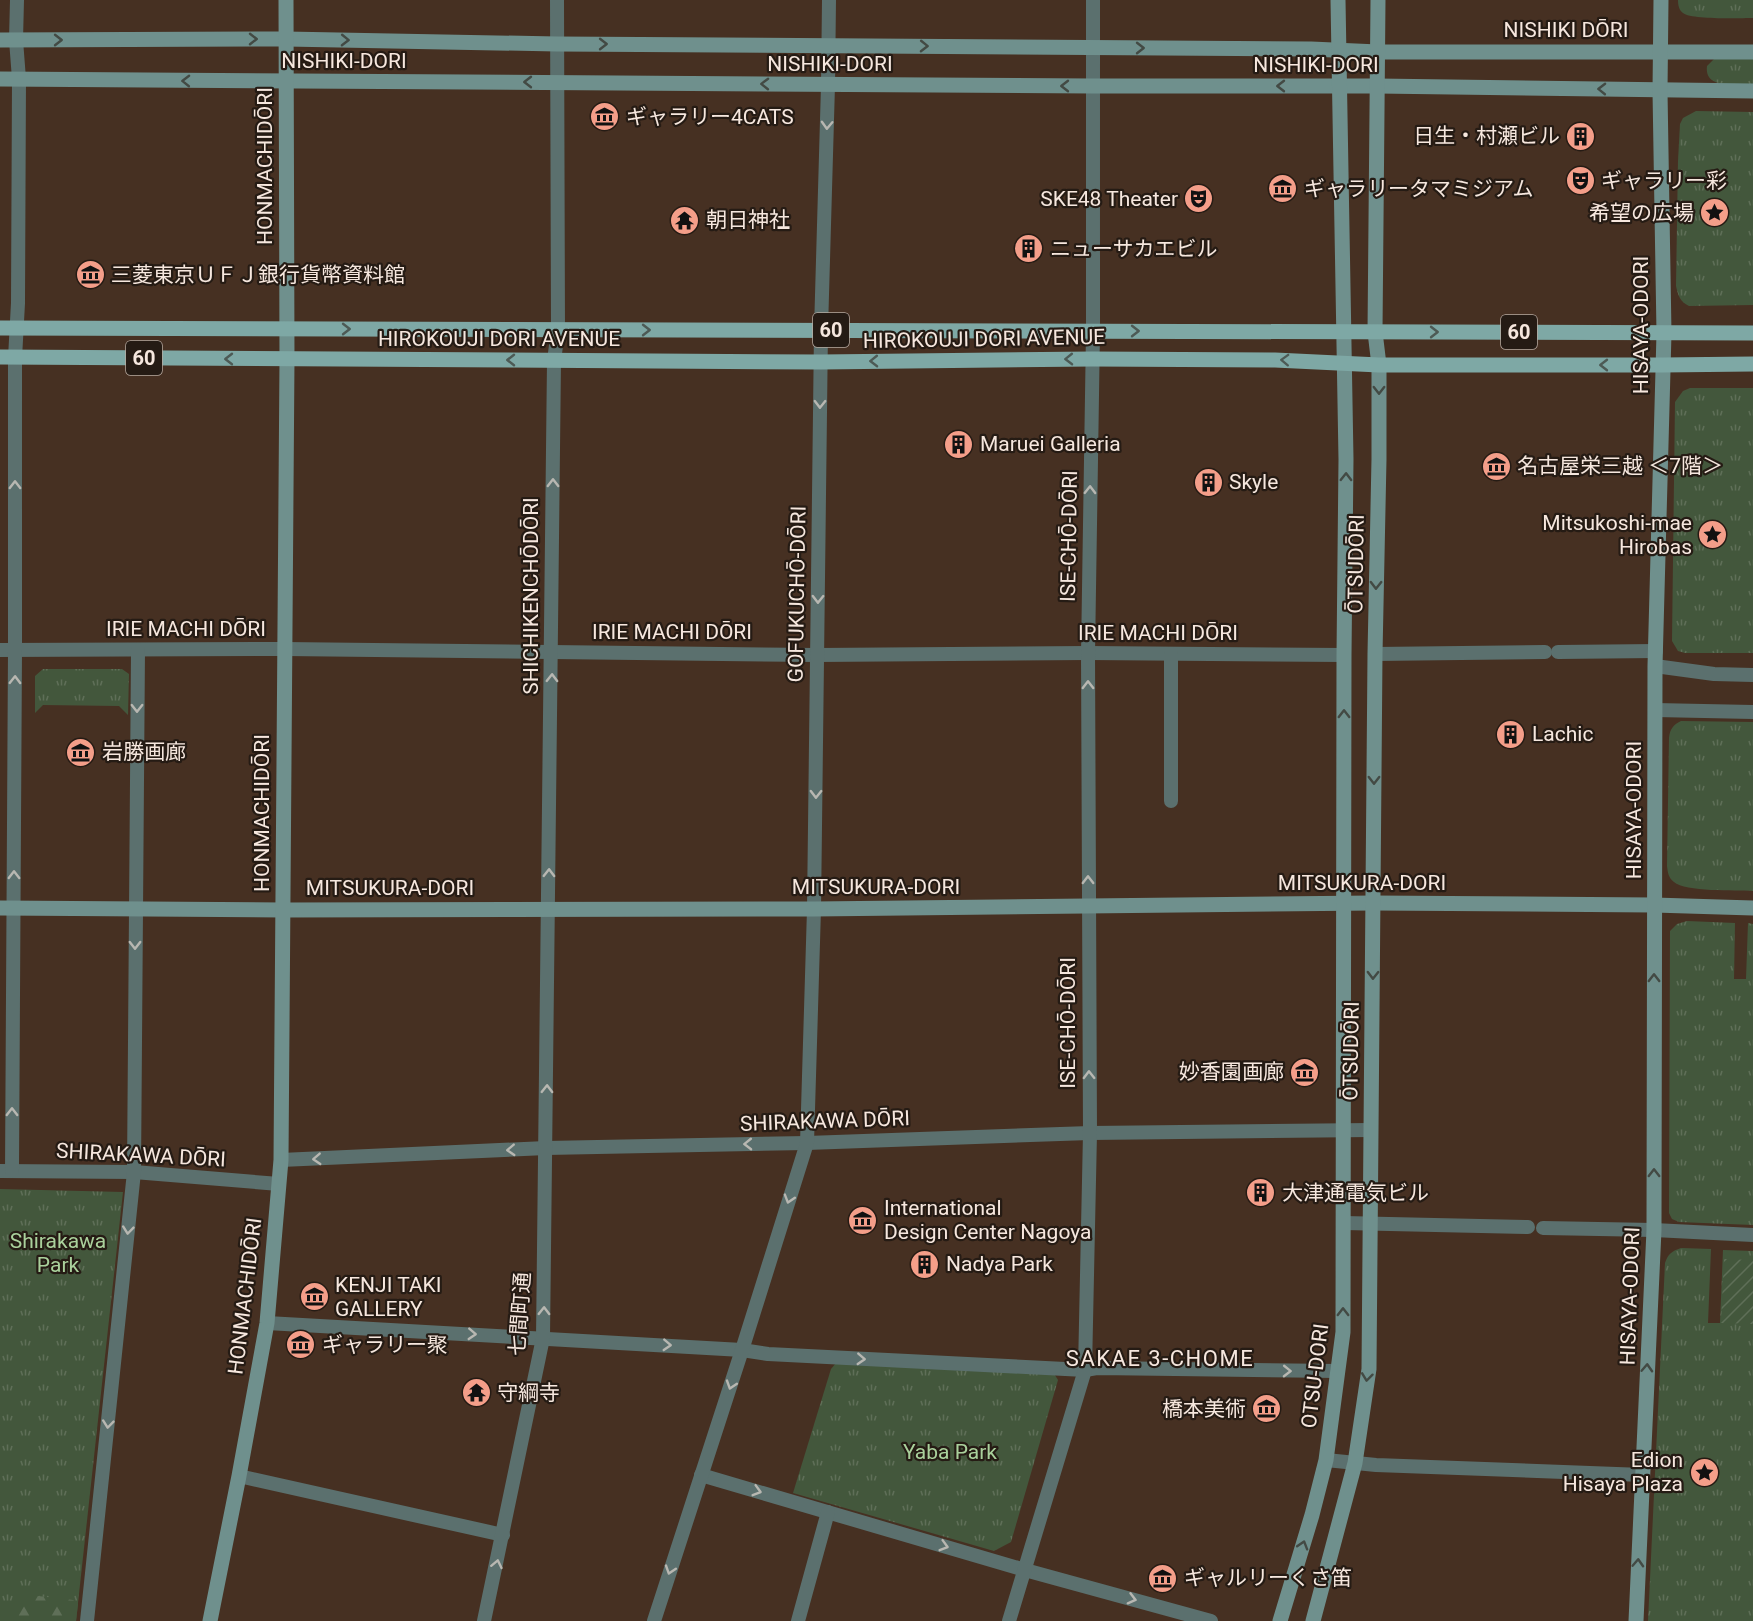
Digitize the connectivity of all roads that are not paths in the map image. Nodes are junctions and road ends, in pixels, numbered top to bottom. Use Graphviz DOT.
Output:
graph roads {
  1 [pos="16,0"];
  2 [pos="286,0"];
  3 [pos="557,0"];
  4 [pos="829,0"];
  5 [pos="1093,0"];
  6 [pos="1338,0"];
  7 [pos="1378,0"];
  8 [pos="1662,0"];
  9 [pos="286,39"];
  10 [pos="8,40"];
  11 [pos="557,44"];
  12 [pos="829,45"];
  13 [pos="1092,48"];
  14 [pos="1339,50"];
  15 [pos="1661,51"];
  16 [pos="1378,52"];
  17 [pos="1753,52"];
  18 [pos="0,79"];
  19 [pos="19,79"];
  20 [pos="286,82"];
  21 [pos="557,82"];
  22 [pos="828,85"];
  23 [pos="1092,86"];
  24 [pos="1377,86"];
  25 [pos="1340,87"];
  26 [pos="1660,90"];
  27 [pos="1753,91"];
  28 [pos="0,328"];
  29 [pos="18,328"];
  30 [pos="287,329"];
  31 [pos="558,330"];
  32 [pos="821,330"];
  33 [pos="1093,331"];
  34 [pos="1343,332"];
  35 [pos="1375,332"];
  36 [pos="1664,333"];
  37 [pos="1753,333"];
  38 [pos="8,357"];
  39 [pos="287,359"];
  40 [pos="1092,359"];
  41 [pos="554,361"];
  42 [pos="821,362"];
  43 [pos="1343,362"];
  44 [pos="1753,364"];
  45 [pos="1378,365"];
  46 [pos="1662,365"];
  47 [pos="0,650"];
  48 [pos="15,650"];
  49 [pos="138,650"];
  50 [pos="284,650"];
  51 [pos="552,652"];
  52 [pos="1088,653"];
  53 [pos="817,654"];
  54 [pos="1171,654"];
  55 [pos="1375,654"];
  56 [pos="1344,655"];
  57 [pos="1656,658"];
  58 [pos="1753,675"];
  59 [pos="1655,710"];
  60 [pos="1753,712"];
  61 [pos="1171,801"];
  62 [pos="1373,903"];
  63 [pos="1344,904"];
  64 [pos="1654,905"];
  65 [pos="1088,906"];
  66 [pos="7,908"];
  67 [pos="1753,908"];
  68 [pos="136,909"];
  69 [pos="549,909"];
  70 [pos="814,909"];
  71 [pos="283,910"];
  72 [pos="1344,1130"];
  73 [pos="1371,1130"];
  74 [pos="1090,1133"];
  75 [pos="807,1143"];
  76 [pos="546,1148"];
  77 [pos="281,1160"];
  78 [pos="6,1171"];
  79 [pos="134,1172"];
  80 [pos="279,1184"];
  81 [pos="1344,1223"];
  82 [pos="1371,1224"];
  83 [pos="1528,1227"];
  84 [pos="1544,1228"];
  85 [pos="1654,1230"];
  86 [pos="1753,1235"];
  87 [pos="267,1323"];
  88 [pos="543,1338"];
  89 [pos="742,1350"];
  90 [pos="1084,1370"];
  91 [pos="1338,1371"];
  92 [pos="1326,1460"];
  93 [pos="1355,1463"];
  94 [pos="701,1474"];
  95 [pos="1642,1474"];
  96 [pos="239,1476"];
  97 [pos="828,1512"];
  98 [pos="503,1535"];
  99 [pos="1025,1570"];
  100 [pos="87,1621"];
  101 [pos="210,1621"];
  102 [pos="484,1621"];
  103 [pos="654,1621"];
  104 [pos="798,1621"];
  105 [pos="1009,1621"];
  106 [pos="1211,1621"];
  107 [pos="1280,1621"];
  108 [pos="1313,1621"];
  109 [pos="1636,1621"];
  1 -- 10 [label="street"];
  2 -- 9 [label="street, HONMACHIDŌRI"];
  3 -- 11 [label="street"];
  4 -- 12 [label="street, GOFUKUCHŌ-DŌRI"];
  5 -- 13 [label="street, ISE-CHŌ-DŌRI"];
  6 -- 14 [label="street, ŌTSUDŌRI"];
  7 -- 16 [label="street, ŌTSUDŌRI"];
  8 -- 15 [label="street, HISAYA-ODORI"];
  10 -- 9 [label="street, NISHIKI-DORI, one-way"];
  9 -- 11 [label="street, NISHIKI-DORI, one-way"];
  9 -- 20 [label="street, HONMACHIDŌRI"];
  10 -- 19 [label="street"];
  11 -- 12 [label="street, NISHIKI-DORI, one-way"];
  11 -- 21 [label="street, SHICHIKENCHŌDŌRI"];
  12 -- 13 [label="street, NISHIKI-DORI, one-way"];
  12 -- 22 [label="street, GOFUKUCHŌ-DŌRI"];
  13 -- 14 [label="street, NISHIKI-DORI, one-way"];
  13 -- 23 [label="street, ISE-CHŌ-DŌRI"];
  14 -- 16 [label="street, NISHIKI-DORI"];
  14 -- 25 [label="street, ŌTSUDŌRI"];
  15 -- 16 [label="street, NISHIKI DŌRI"];
  15 -- 17 [label="street, NISHIKI DŌRI"];
  15 -- 26 [label="street, HISAYA-ODORI"];
  16 -- 24 [label="street, ŌTSUDŌRI"];
  18 -- 19 [label="street, NISHIKI-DORI"];
  20 -- 19 [label="street, NISHIKI-DORI, one-way"];
  19 -- 29 [label="street"];
  21 -- 20 [label="street, NISHIKI-DORI, one-way"];
  20 -- 30 [label="street, HONMACHIDŌRI"];
  22 -- 21 [label="street, NISHIKI-DORI, one-way"];
  21 -- 31 [label="street, SHICHIKENCHŌDŌRI"];
  23 -- 22 [label="street, NISHIKI-DORI, one-way"];
  22 -- 32 [label="street, GOFUKUCHŌ-DŌRI, one-way"];
  25 -- 23 [label="street, NISHIKI-DORI, one-way"];
  23 -- 33 [label="street, ISE-CHŌ-DŌRI"];
  24 -- 25 [label="street, NISHIKI-DORI"];
  26 -- 24 [label="street, NISHIKI-DORI, one-way"];
  24 -- 35 [label="street, ŌTSUDŌRI"];
  25 -- 34 [label="street, ŌTSUDŌRI"];
  26 -- 27 [label="street"];
  26 -- 36 [label="street, HISAYA-ODORI"];
  28 -- 29 [label="main road, HIROKOUJI DORI AVENUE / 60"];
  29 -- 30 [label="main road, HIROKOUJI DORI AVENUE / 60"];
  29 -- 38 [label="street"];
  30 -- 31 [label="main road, HIROKOUJI DORI AVENUE / 60, one-way"];
  30 -- 39 [label="street, HONMACHIDŌRI"];
  31 -- 32 [label="main road, HIROKOUJI DORI AVENUE / 60, one-way"];
  31 -- 41 [label="street, SHICHIKENCHŌDŌRI"];
  32 -- 33 [label="main road, HIROKOUJI DORI AVENUE / 60"];
  32 -- 42 [label="street, GOFUKUCHŌ-DŌRI"];
  33 -- 34 [label="main road, HIROKOUJI DORI AVENUE / 60, one-way"];
  33 -- 40 [label="street, ISE-CHŌ-DŌRI"];
  34 -- 35 [label="main road, HIROKOUJI DORI AVENUE / 60"];
  34 -- 43 [label="street, ŌTSUDŌRI"];
  35 -- 36 [label="main road, HIROKOUJI DORI AVENUE / 60, one-way"];
  35 -- 45 [label="street, ŌTSUDŌRI"];
  36 -- 37 [label="main road, HIROKOUJI DORI AVENUE / 60"];
  36 -- 46 [label="street, HISAYA-ODORI"];
  39 -- 38 [label="main road, HIROKOUJI DORI AVENUE / 60, one-way"];
  48 -- 38 [label="street, one-way"];
  41 -- 39 [label="main road, HIROKOUJI DORI AVENUE / 60, one-way"];
  39 -- 50 [label="street, HONMACHIDŌRI"];
  40 -- 42 [label="main road, HIROKOUJI DORI AVENUE / 60, one-way"];
  43 -- 40 [label="main road, HIROKOUJI DORI AVENUE / 60, one-way"];
  52 -- 40 [label="street, ISE-CHŌ-DŌRI, one-way"];
  41 -- 42 [label="main road, HIROKOUJI DORI AVENUE / 60"];
  51 -- 41 [label="street, SHICHIKENCHŌDŌRI, one-way"];
  42 -- 53 [label="street, GOFUKUCHŌ-DŌRI, one-way"];
  43 -- 45 [label="main road, HIROKOUJI DORI AVENUE / 60"];
  56 -- 43 [label="street, ŌTSUDŌRI, one-way"];
  44 -- 46 [label="main road, HIROKOUJI DORI AVENUE / 60"];
  46 -- 45 [label="main road, HIROKOUJI DORI AVENUE / 60, one-way"];
  45 -- 55 [label="street, ŌTSUDŌRI, one-way"];
  46 -- 57 [label="street, HISAYA-ODORI"];
  47 -- 48 [label="street, IRIE MACHI DŌRI"];
  48 -- 49 [label="street, IRIE MACHI DŌRI"];
  66 -- 48 [label="street, one-way"];
  49 -- 50 [label="street, IRIE MACHI DŌRI"];
  49 -- 68 [label="street, one-way"];
  50 -- 51 [label="street, IRIE MACHI DŌRI"];
  50 -- 71 [label="street, HONMACHIDŌRI"];
  51 -- 53 [label="street, IRIE MACHI DŌRI"];
  69 -- 51 [label="street, SHICHIKENCHŌDŌRI, one-way"];
  52 -- 53 [label="street, IRIE MACHI DŌRI"];
  52 -- 54 [label="street, IRIE MACHI DŌRI"];
  65 -- 52 [label="street, ISE-CHŌ-DŌRI, one-way"];
  53 -- 70 [label="street, GOFUKUCHŌ-DŌRI, one-way"];
  54 -- 56 [label="street, IRIE MACHI DŌRI"];
  54 -- 61 [label="street"];
  55 -- 57 [label="street"];
  55 -- 62 [label="street, ŌTSUDŌRI, one-way"];
  63 -- 56 [label="street, ŌTSUDŌRI, one-way"];
  57 -- 58 [label="street"];
  57 -- 59 [label="street, HISAYA-ODORI"];
  59 -- 60 [label="street"];
  59 -- 64 [label="street, HISAYA-ODORI"];
  62 -- 63 [label="street, MITSUKURA-DORI"];
  62 -- 64 [label="street, MITSUKURA-DORI"];
  62 -- 73 [label="street, ŌTSUDŌRI, one-way"];
  63 -- 65 [label="street, MITSUKURA-DORI"];
  63 -- 72 [label="street, ŌTSUDŌRI"];
  64 -- 67 [label="street, MITSUKURA-DORI"];
  85 -- 64 [label="street, HISAYA-ODORI, one-way"];
  65 -- 70 [label="street, MITSUKURA-DORI"];
  74 -- 65 [label="street, ISE-CHŌ-DŌRI, one-way"];
  66 -- 68 [label="street, MITSUKURA-DORI"];
  78 -- 66 [label="street, one-way"];
  68 -- 71 [label="street, MITSUKURA-DORI"];
  68 -- 79 [label="street, one-way"];
  69 -- 70 [label="street, MITSUKURA-DORI"];
  69 -- 71 [label="street, MITSUKURA-DORI"];
  76 -- 69 [label="street, SHICHIKENCHŌDŌRI, one-way"];
  70 -- 75 [label="street, GOFUKUCHŌ-DŌRI"];
  71 -- 77 [label="street, HONMACHIDŌRI"];
  72 -- 73 [label="street, SHIRAKAWA DŌRI"];
  72 -- 74 [label="street, SHIRAKAWA DŌRI"];
  72 -- 81 [label="street, OTSU-DORI"];
  73 -- 82 [label="street"];
  74 -- 75 [label="street, SHIRAKAWA DŌRI"];
  74 -- 90 [label="street, ISE-CHŌ-DŌRI"];
  75 -- 76 [label="street, SHIRAKAWA DŌRI, one-way"];
  75 -- 89 [label="street, GOFUKUCHŌ-DŌRI, one-way"];
  76 -- 77 [label="street, SHIRAKAWA DŌRI, one-way"];
  88 -- 76 [label="street, 七間町通, one-way"];
  77 -- 80 [label="street, HONMACHIDŌRI"];
  78 -- 79 [label="street, SHIRAKAWA DŌRI"];
  79 -- 80 [label="street, SHIRAKAWA DŌRI"];
  79 -- 100 [label="street, one-way"];
  80 -- 87 [label="street, HONMACHIDŌRI"];
  81 -- 82 [label="street"];
  91 -- 81 [label="street, OTSU-DORI, one-way"];
  82 -- 83 [label="street"];
  82 -- 93 [label="street, one-way"];
  84 -- 85 [label="street"];
  85 -- 86 [label="street"];
  95 -- 85 [label="street, HISAYA-ODORI, one-way"];
  87 -- 88 [label="street, one-way"];
  87 -- 96 [label="street, HONMACHIDŌRI"];
  88 -- 89 [label="street, one-way"];
  88 -- 98 [label="street, 七間町通"];
  89 -- 90 [label="street, one-way"];
  89 -- 94 [label="street, GOFUKUCHŌ-DŌRI, one-way"];
  90 -- 91 [label="street, one-way"];
  90 -- 99 [label="street, ISE-CHŌ-DŌRI"];
  91 -- 92 [label="street, OTSU-DORI"];
  92 -- 93 [label="street"];
  107 -- 92 [label="street, OTSU-DORI, one-way"];
  93 -- 95 [label="street"];
  93 -- 108 [label="street"];
  94 -- 97 [label="street, one-way"];
  94 -- 103 [label="street, GOFUKUCHŌ-DŌRI, one-way"];
  109 -- 95 [label="street, HISAYA-ODORI, one-way"];
  96 -- 98 [label="street"];
  96 -- 101 [label="street, HONMACHIDŌRI"];
  97 -- 99 [label="street, one-way"];
  97 -- 104 [label="street"];
  102 -- 98 [label="street, 七間町通, one-way"];
  99 -- 105 [label="street, ISE-CHŌ-DŌRI"];
  99 -- 106 [label="street, one-way"];
}
